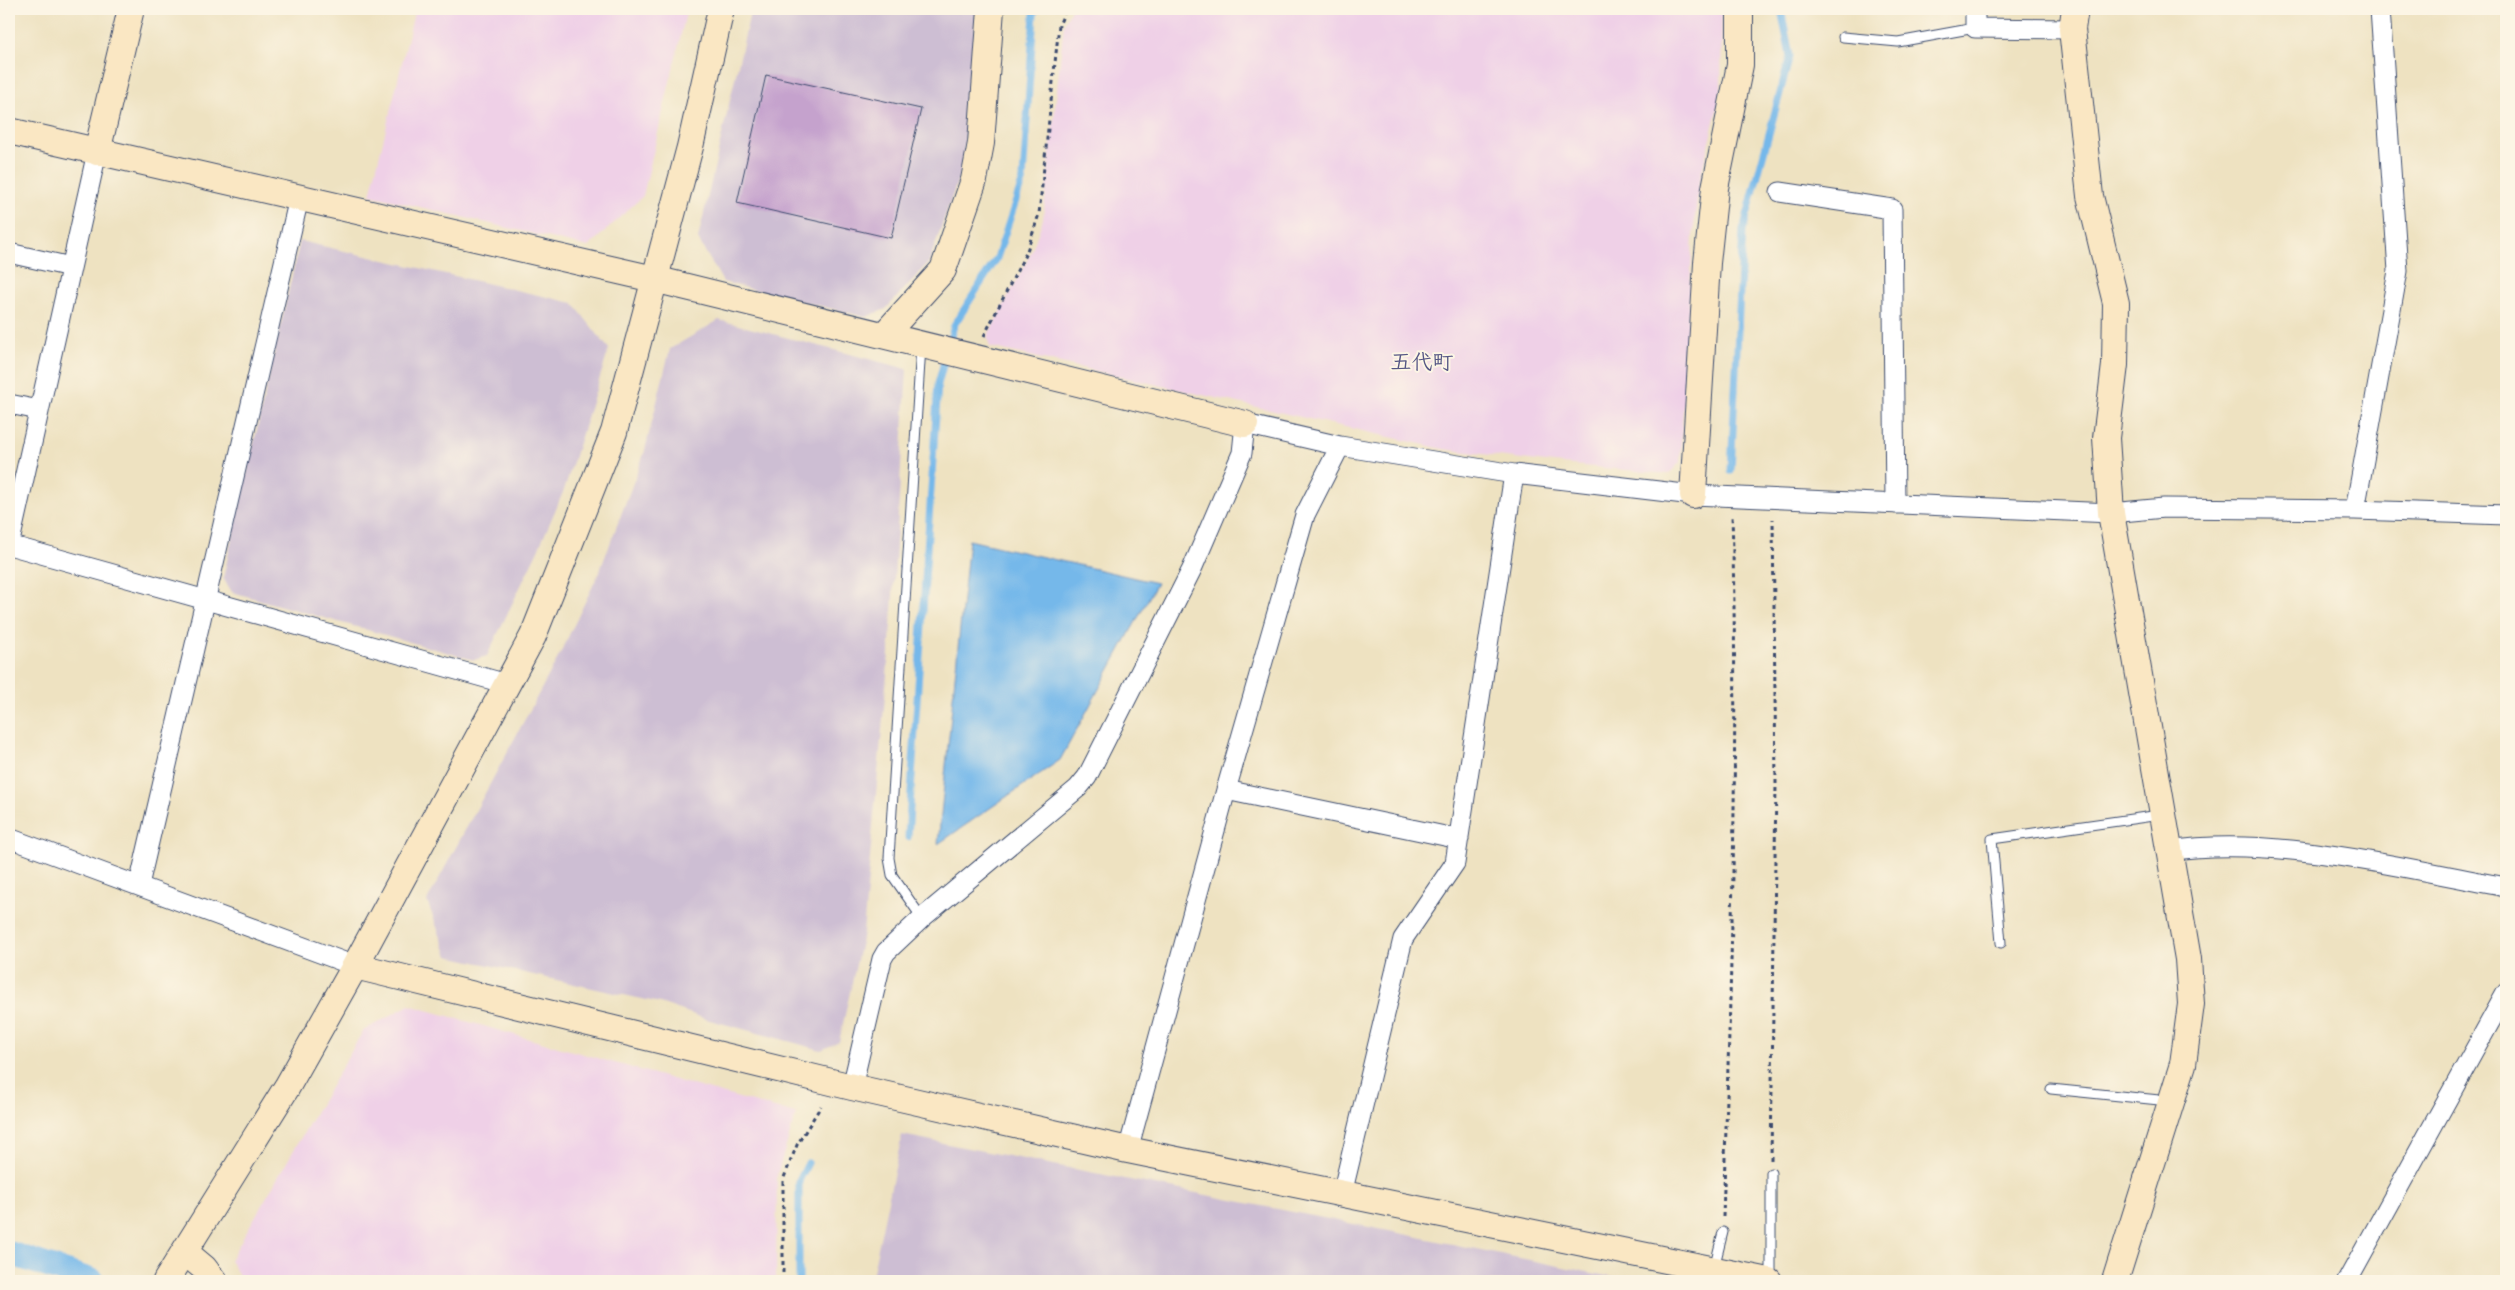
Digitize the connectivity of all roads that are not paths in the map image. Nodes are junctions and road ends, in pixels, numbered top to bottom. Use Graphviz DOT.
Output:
graph roads {
  1 [pos="131,9"];
  2 [pos="721,9"];
  3 [pos="991,9"];
  4 [pos="1740,9"];
  5 [pos="1975,9"];
  6 [pos="2380,9"];
  7 [pos="2074,19"];
  8 [pos="1975,28"];
  9 [pos="1843,37"];
  10 [pos="9,131"];
  11 [pos="98,152"];
  12 [pos="1780,192"];
  13 [pos="299,198"];
  14 [pos="9,253"];
  15 [pos="71,267"];
  16 [pos="654,279"];
  17 [pos="884,335"];
  18 [pos="921,344"];
  19 [pos="9,404"];
  20 [pos="39,410"];
  21 [pos="1245,424"];
  22 [pos="1340,446"];
  23 [pos="1514,474"];
  24 [pos="1693,495"];
  25 [pos="1896,504"];
  26 [pos="2355,510"];
  27 [pos="2111,513"];
  28 [pos="2506,515"];
  29 [pos="9,546"];
  30 [pos="205,601"];
  31 [pos="507,684"];
  32 [pos="1226,790"];
  33 [pos="2163,815"];
  34 [pos="9,838"];
  35 [pos="1459,839"];
  36 [pos="2169,851"];
  37 [pos="139,885"];
  38 [pos="2506,887"];
  39 [pos="922,918"];
  40 [pos="2001,943"];
  41 [pos="355,966"];
  42 [pos="2506,992"];
  43 [pos="852,1087"];
  44 [pos="2051,1089"];
  45 [pos="2172,1102"];
  46 [pos="1128,1150"];
  47 [pos="1771,1173"];
  48 [pos="1342,1194"];
  49 [pos="1723,1232"];
  50 [pos="186,1253"];
  51 [pos="1713,1276"];
  52 [pos="166,1281"];
  53 [pos="214,1281"];
  54 [pos="1770,1281"];
  55 [pos="2115,1281"];
  56 [pos="2347,1281"];
  1 -- 11 [label="street"];
  2 -- 16 [label="street"];
  3 -- 17 [label="street"];
  4 -- 24 [label="street"];
  5 -- 8 [label="street"];
  6 -- 26 [label="street"];
  7 -- 8 [label="street"];
  7 -- 27 [label="street"];
  8 -- 9 [label="lane"];
  10 -- 11 [label="street"];
  11 -- 13 [label="street"];
  11 -- 15 [label="street"];
  12 -- 25 [label="street"];
  13 -- 16 [label="street"];
  13 -- 30 [label="street"];
  14 -- 15 [label="street"];
  15 -- 20 [label="street"];
  16 -- 17 [label="street"];
  16 -- 31 [label="street"];
  17 -- 18 [label="street"];
  18 -- 21 [label="street"];
  18 -- 39 [label="lane"];
  19 -- 20 [label="street"];
  20 -- 29 [label="street"];
  21 -- 22 [label="street"];
  21 -- 39 [label="street"];
  22 -- 23 [label="street"];
  22 -- 32 [label="street"];
  23 -- 24 [label="street"];
  23 -- 35 [label="street"];
  24 -- 25 [label="street"];
  25 -- 27 [label="street"];
  26 -- 27 [label="street"];
  26 -- 28 [label="street"];
  27 -- 33 [label="street"];
  29 -- 30 [label="street"];
  30 -- 31 [label="street"];
  30 -- 37 [label="street"];
  31 -- 41 [label="street"];
  32 -- 35 [label="street"];
  32 -- 46 [label="street"];
  33 -- 36 [label="street"];
  33 -- 40 [label="lane"];
  34 -- 37 [label="street"];
  35 -- 48 [label="street"];
  36 -- 38 [label="street"];
  36 -- 45 [label="street"];
  37 -- 41 [label="street"];
  39 -- 43 [label="street"];
  41 -- 43 [label="street"];
  41 -- 50 [label="street"];
  42 -- 56 [label="street"];
  43 -- 46 [label="street"];
  44 -- 45 [label="lane"];
  45 -- 55 [label="street"];
  46 -- 48 [label="street"];
  47 -- 54 [label="lane"];
  48 -- 51 [label="street"];
  49 -- 51 [label="lane"];
  50 -- 52 [label="street"];
  50 -- 53 [label="street"];
  51 -- 54 [label="street"];
}
